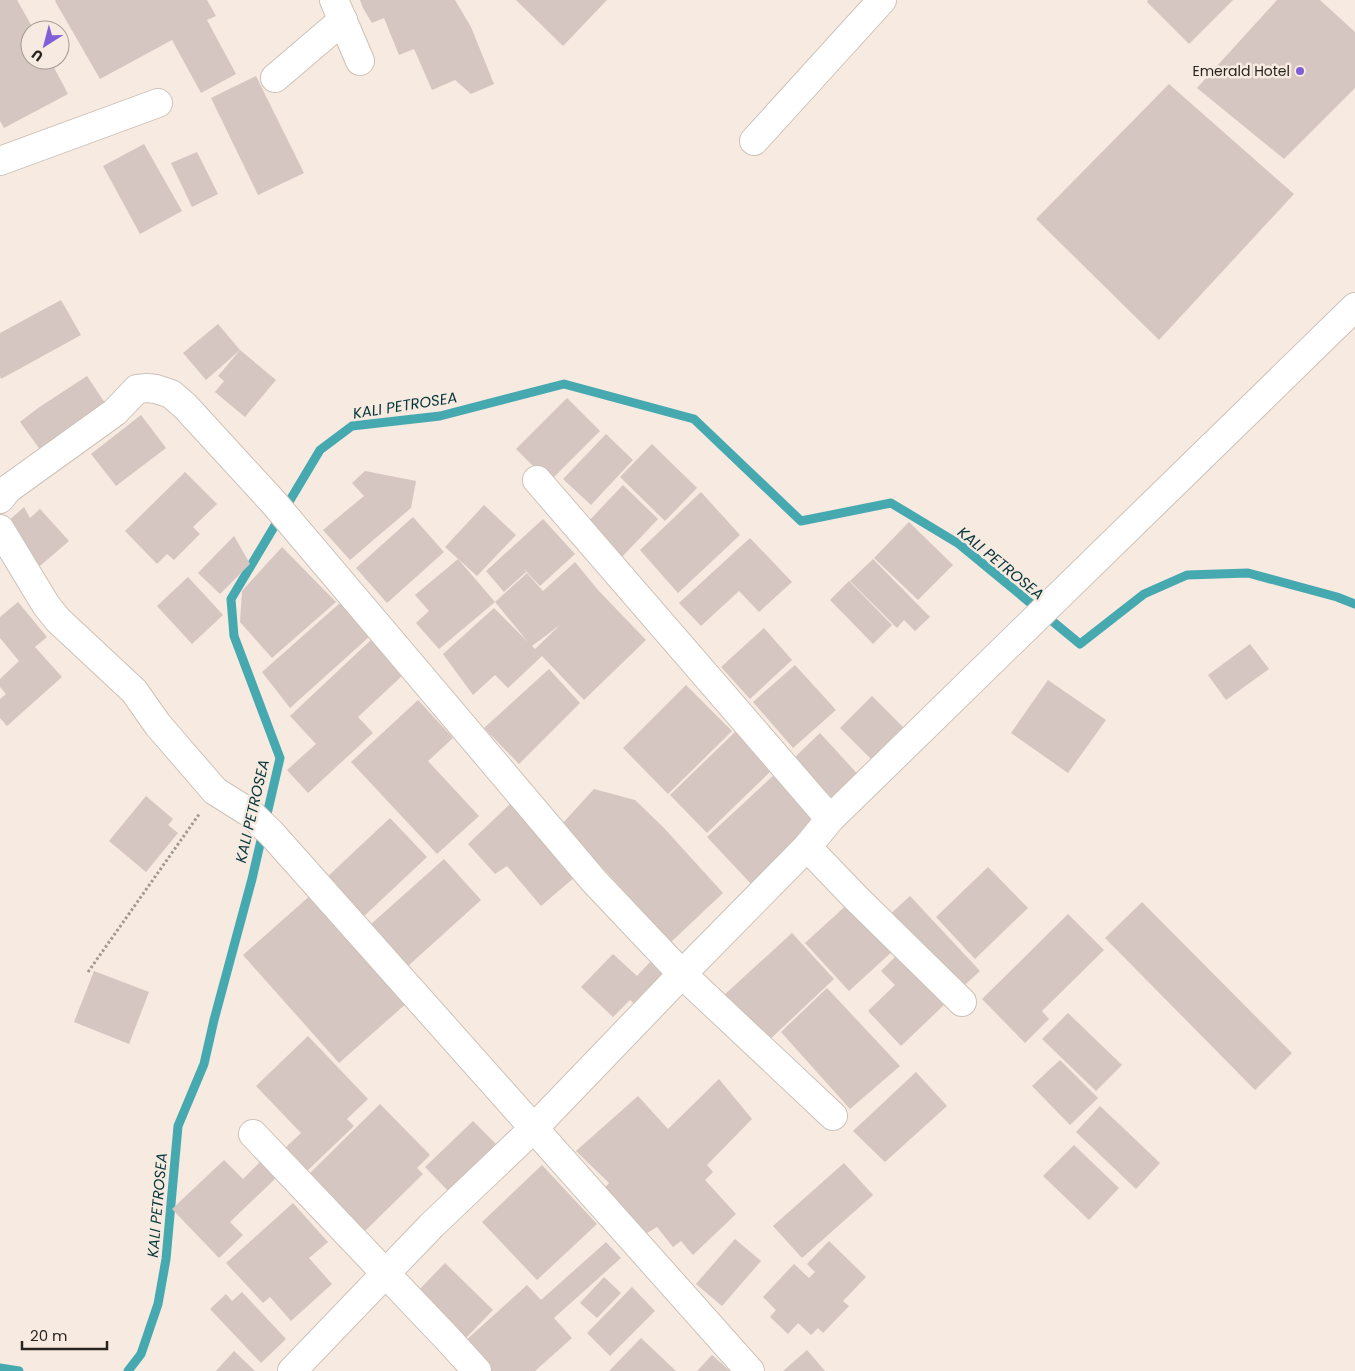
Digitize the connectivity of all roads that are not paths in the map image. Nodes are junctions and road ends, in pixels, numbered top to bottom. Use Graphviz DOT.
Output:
graph roads {
  1 [pos="882,0"];
  2 [pos="339,10"];
  3 [pos="360,61"];
  4 [pos="275,78"];
  5 [pos="158,103"];
  6 [pos="754,141"];
  7 [pos="0,162"];
  8 [pos="1355,307"];
  9 [pos="537,480"];
  10 [pos="0,499"];
  11 [pos="0,529"];
  12 [pos="830,819"];
  13 [pos="807,847"];
  14 [pos="682,974"];
  15 [pos="962,1002"];
  16 [pos="833,1116"];
  17 [pos="534,1128"];
  18 [pos="253,1134"];
  19 [pos="385,1273"];
  20 [pos="292,1371"];
  21 [pos="477,1371"];
  22 [pos="750,1371"];
  1 -- 6 [label="street"];
  2 -- 3 [label="street"];
  2 -- 4 [label="street"];
  5 -- 7 [label="street"];
  8 -- 12 [label="street"];
  9 -- 12 [label="street"];
  10 -- 14 [label="street"];
  11 -- 17 [label="street"];
  12 -- 13 [label="street"];
  13 -- 14 [label="street"];
  13 -- 15 [label="street"];
  14 -- 16 [label="street"];
  14 -- 17 [label="street"];
  17 -- 19 [label="street"];
  17 -- 22 [label="street"];
  18 -- 19 [label="street"];
  19 -- 20 [label="street"];
  19 -- 21 [label="street"];
}
